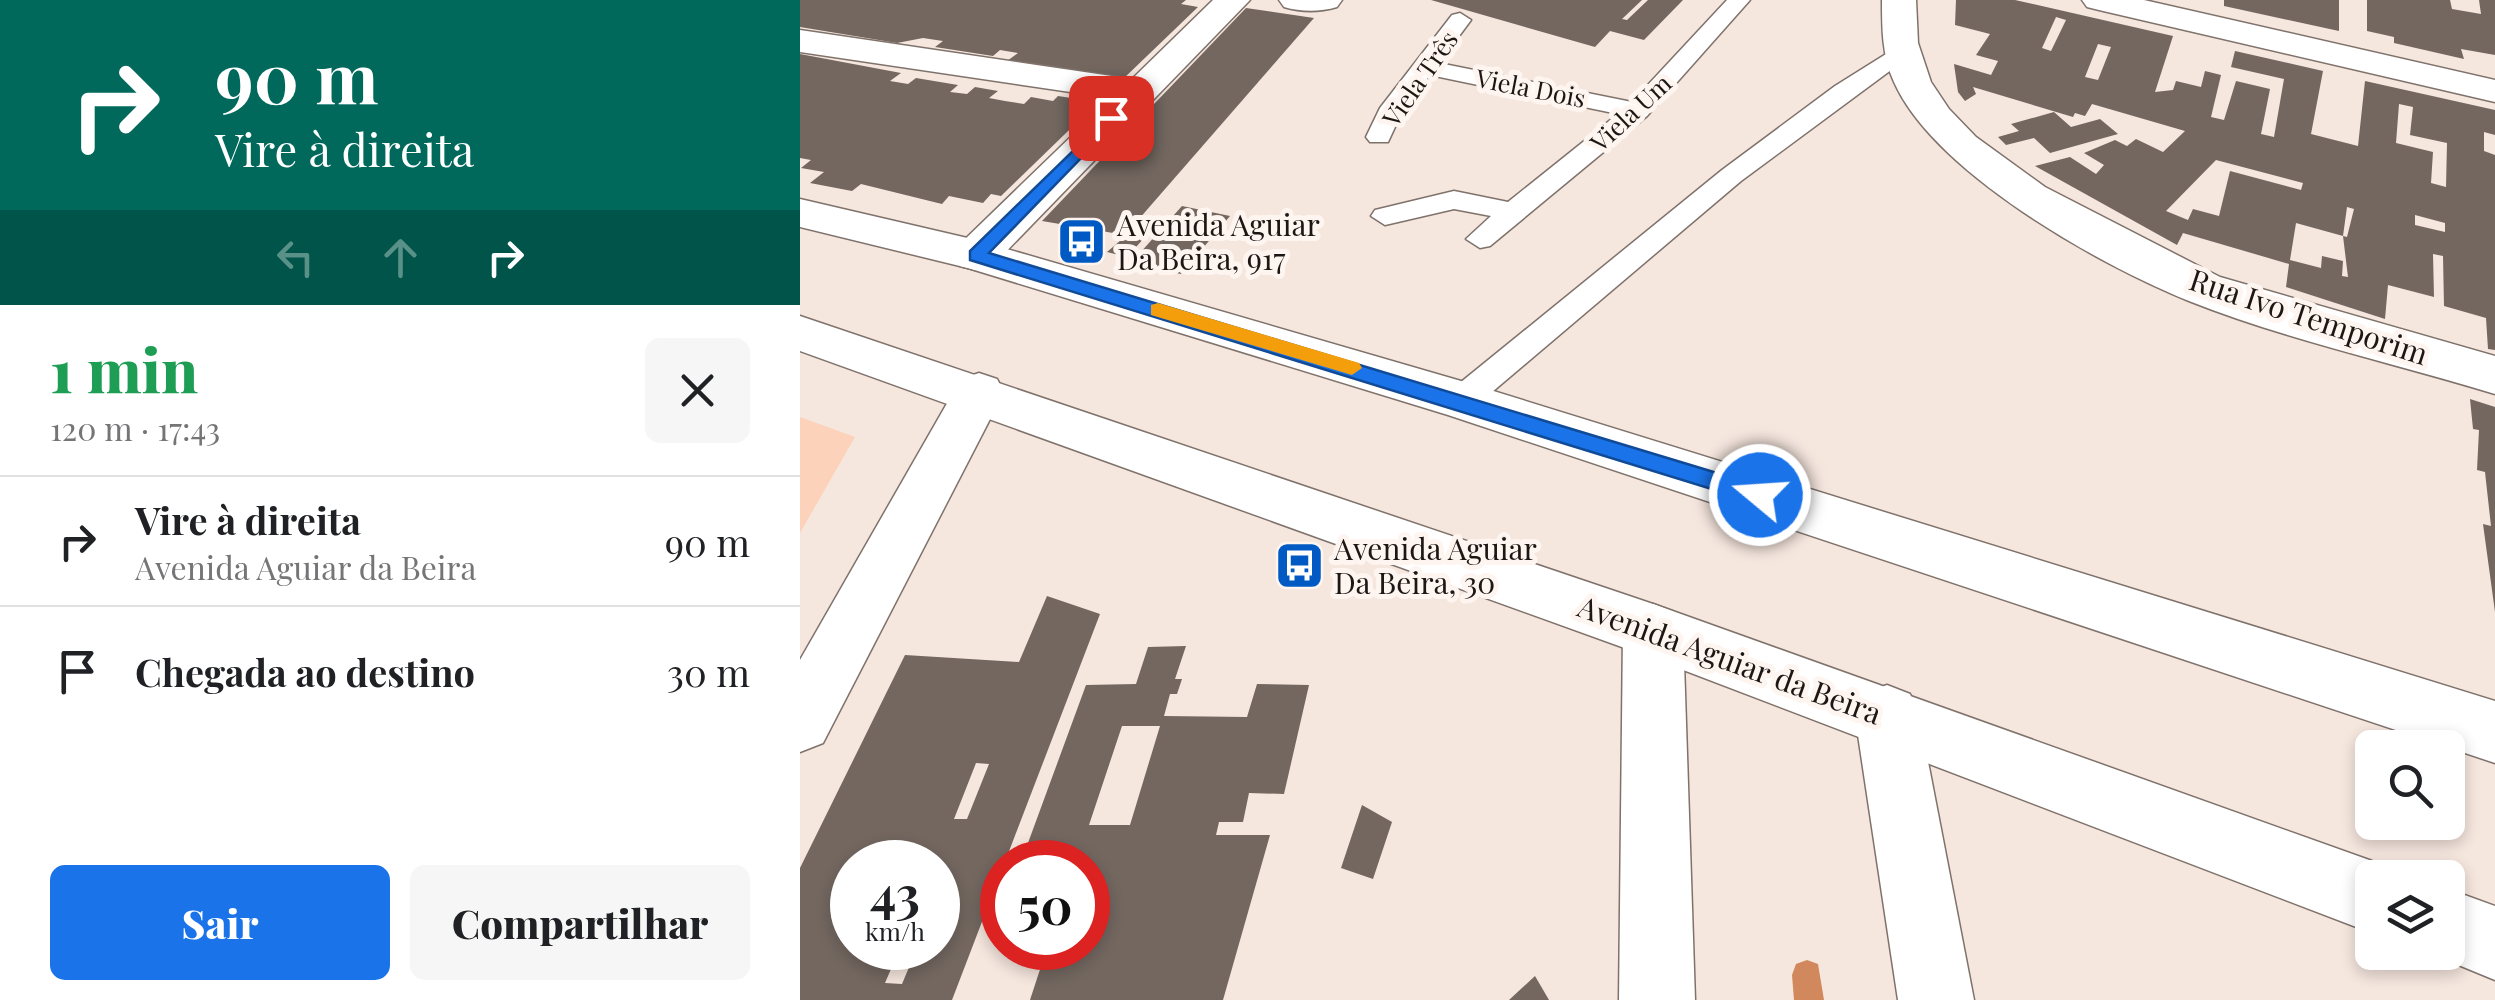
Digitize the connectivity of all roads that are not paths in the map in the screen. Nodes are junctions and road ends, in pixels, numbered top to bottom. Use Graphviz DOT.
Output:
graph roads {
  1 [pos="1233,0"];
  2 [pos="1296,0"];
  3 [pos="1325,0"];
  4 [pos="1739,0"];
  5 [pos="1900,0"];
  6 [pos="2098,0"];
  7 [pos="1460,20"];
  8 [pos="800,41"];
  9 [pos="1902,50"];
  10 [pos="1424,66"];
  11 [pos="1138,91"];
  12 [pos="2495,91"];
  13 [pos="1638,110"];
  14 [pos="1380,136"];
  15 [pos="1510,212"];
  16 [pos="800,213"];
  17 [pos="1385,216"];
  18 [pos="1480,240"];
  19 [pos="976,256"];
  20 [pos="800,332"];
  21 [pos="2495,375"];
  22 [pos="979,392"];
  23 [pos="1461,400"];
  24 [pos="1653,631"];
  25 [pos="1887,716"];
  26 [pos="800,721"];
  27 [pos="2495,732"];
  28 [pos="2355,890"];
  29 [pos="2465,932"];
  30 [pos="2495,943"];
  31 [pos="1657,1000"];
  32 [pos="1936,1000"];
  1 -- 11 [label="street"];
  2 -- 3 [label="street"];
  4 -- 13 [label="lane, Viela Um"];
  5 -- 9 [label="street, Rua Ivo Temporim"];
  6 -- 12 [label="street"];
  7 -- 10 [label="lane, Viela Três"];
  8 -- 11 [label="street"];
  9 -- 21 [label="street, Rua Ivo Temporim"];
  9 -- 23 [label="lane"];
  10 -- 13 [label="lane, Viela Dois"];
  10 -- 14 [label="lane, Viela Três"];
  11 -- 19 [label="street"];
  13 -- 15 [label="lane, Viela Um"];
  15 -- 17 [label="lane"];
  15 -- 18 [label="lane, Viela Um"];
  16 -- 19 [label="street"];
  19 -- 23 [label="street"];
  20 -- 22 [label="street, Avenida Aguiar da Beira"];
  22 -- 24 [label="street, Avenida Aguiar da Beira"];
  22 -- 26 [label="street"];
  23 -- 27 [label="street"];
  24 -- 25 [label="street, Avenida Aguiar da Beira"];
  24 -- 31 [label="street"];
  25 -- 28 [label="street, Avenida Aguiar da Beira"];
  25 -- 32 [label="street"];
  29 -- 30 [label="street"];
}
